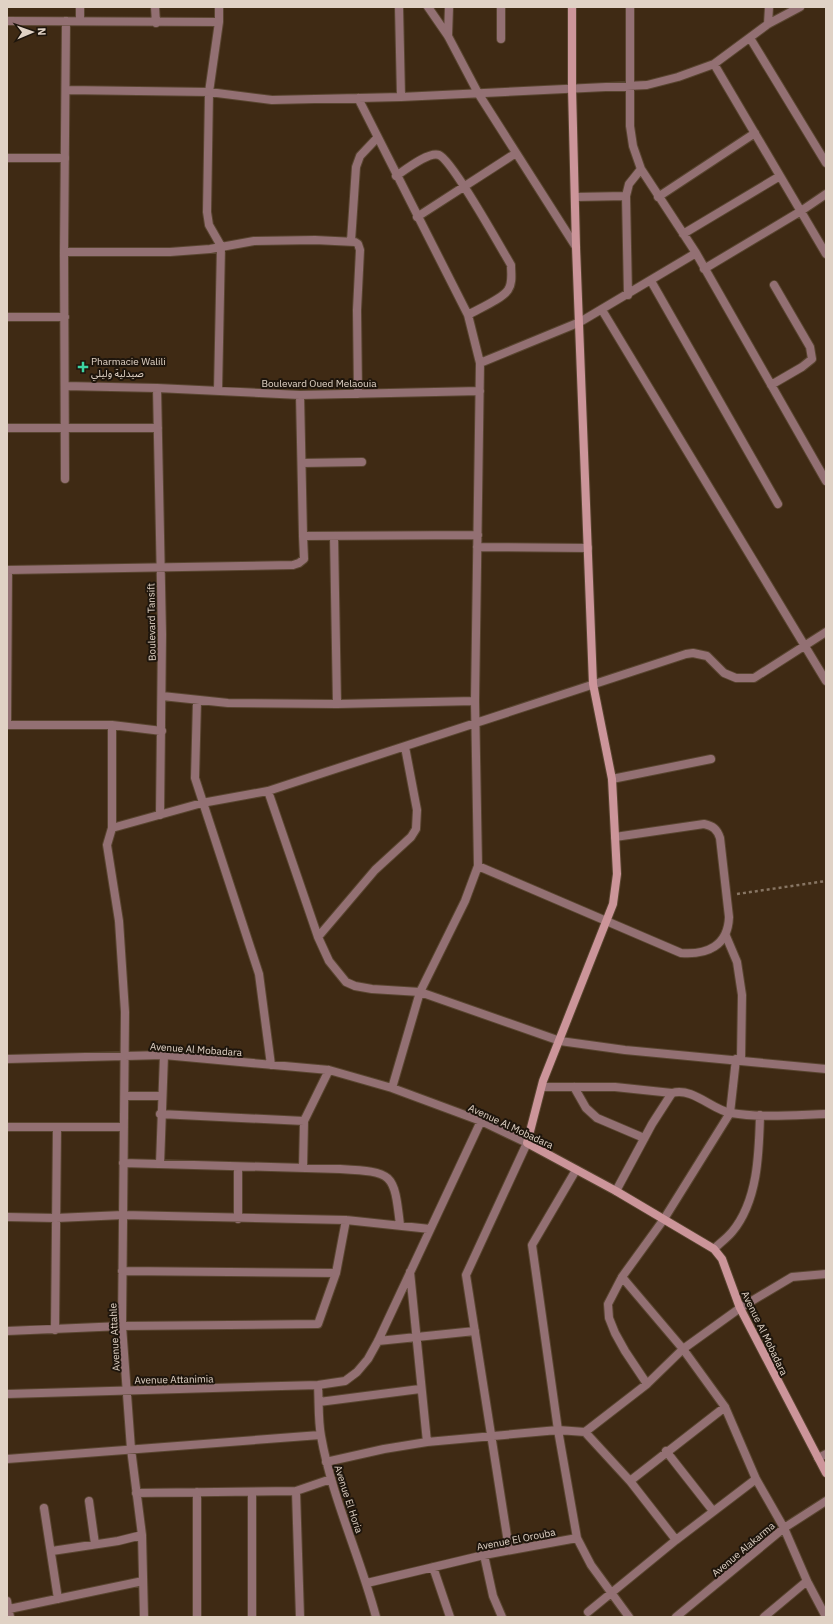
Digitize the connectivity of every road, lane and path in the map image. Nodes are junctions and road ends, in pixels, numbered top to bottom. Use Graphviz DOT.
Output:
graph roads {
  1 [pos="80,7"];
  2 [pos="155,7"];
  3 [pos="219,7"];
  4 [pos="399,7"];
  5 [pos="428,7"];
  6 [pos="449,7"];
  7 [pos="501,7"];
  8 [pos="572,7"];
  9 [pos="630,7"];
  10 [pos="769,7"];
  11 [pos="800,7"];
  12 [pos="7,21"];
  13 [pos="66,21"];
  14 [pos="80,21"];
  15 [pos="156,22"];
  16 [pos="219,22"];
  17 [pos="768,24"];
  18 [pos="448,36"];
  19 [pos="750,38"];
  20 [pos="501,39"];
  21 [pos="714,64"];
  22 [pos="629,86"];
  23 [pos="572,88"];
  24 [pos="67,90"];
  25 [pos="209,92"];
  26 [pos="478,93"];
  27 [pos="401,97"];
  28 [pos="358,98"];
  29 [pos="755,133"];
  30 [pos="377,138"];
  31 [pos="516,153"];
  32 [pos="7,158"];
  33 [pos="65,158"];
  34 [pos="826,163"];
  35 [pos="641,170"];
  36 [pos="396,176"];
  37 [pos="780,176"];
  38 [pos="464,186"];
  39 [pos="826,194"];
  40 [pos="626,196"];
  41 [pos="575,197"];
  42 [pos="658,197"];
  43 [pos="801,211"];
  44 [pos="417,216"];
  45 [pos="682,234"];
  46 [pos="351,241"];
  47 [pos="221,246"];
  48 [pos="576,247"];
  49 [pos="64,252"];
  50 [pos="696,253"];
  51 [pos="826,254"];
  52 [pos="704,269"];
  53 [pos="651,281"];
  54 [pos="774,285"];
  55 [pos="628,295"];
  56 [pos="602,310"];
  57 [pos="468,315"];
  58 [pos="7,317"];
  59 [pos="65,317"];
  60 [pos="580,322"];
  61 [pos="480,363"];
  62 [pos="65,386"];
  63 [pos="771,386"];
  64 [pos="157,388"];
  65 [pos="218,391"];
  66 [pos="480,391"];
  67 [pos="358,394"];
  68 [pos="300,395"];
  69 [pos="7,428"];
  70 [pos="158,428"];
  71 [pos="65,429"];
  72 [pos="362,462"];
  73 [pos="302,463"];
  74 [pos="65,479"];
  75 [pos="826,481"];
  76 [pos="778,504"];
  77 [pos="478,535"];
  78 [pos="303,536"];
  79 [pos="334,536"];
  80 [pos="477,547"];
  81 [pos="588,548"];
  82 [pos="160,566"];
  83 [pos="7,570"];
  84 [pos="7,585"];
  85 [pos="826,632"];
  86 [pos="804,645"];
  87 [pos="826,681"];
  88 [pos="593,684"];
  89 [pos="162,696"];
  90 [pos="197,701"];
  91 [pos="475,701"];
  92 [pos="337,704"];
  93 [pos="476,724"];
  94 [pos="112,725"];
  95 [pos="162,730"];
  96 [pos="405,748"];
  97 [pos="711,759"];
  98 [pos="612,779"];
  99 [pos="268,791"];
  100 [pos="202,803"];
  101 [pos="160,815"];
  102 [pos="112,828"];
  103 [pos="615,837"];
  104 [pos="478,866"];
  105 [pos="826,881"];
  106 [pos="726,895"];
  107 [pos="607,922"];
  108 [pos="726,936"];
  109 [pos="318,937"];
  110 [pos="420,992"];
  111 [pos="560,1041"];
  112 [pos="125,1055"];
  113 [pos="164,1055"];
  114 [pos="7,1059"];
  115 [pos="739,1060"];
  116 [pos="271,1065"];
  117 [pos="826,1069"];
  118 [pos="329,1070"];
  119 [pos="542,1087"];
  120 [pos="574,1087"];
  121 [pos="392,1088"];
  122 [pos="672,1093"];
  123 [pos="125,1096"];
  124 [pos="161,1096"];
  125 [pos="730,1113"];
  126 [pos="160,1114"];
  127 [pos="826,1114"];
  128 [pos="760,1115"];
  129 [pos="304,1121"];
  130 [pos="482,1121"];
  131 [pos="7,1127"];
  132 [pos="57,1127"];
  133 [pos="124,1127"];
  134 [pos="644,1138"];
  135 [pos="527,1143"];
  136 [pos="123,1163"];
  137 [pos="160,1164"];
  138 [pos="238,1167"];
  139 [pos="303,1168"];
  140 [pos="576,1170"];
  141 [pos="616,1191"];
  142 [pos="123,1215"];
  143 [pos="7,1217"];
  144 [pos="56,1218"];
  145 [pos="238,1219"];
  146 [pos="664,1219"];
  147 [pos="346,1220"];
  148 [pos="400,1225"];
  149 [pos="430,1229"];
  150 [pos="714,1249"];
  151 [pos="122,1271"];
  152 [pos="410,1272"];
  153 [pos="336,1273"];
  154 [pos="826,1274"];
  155 [pos="622,1277"];
  156 [pos="740,1308"];
  157 [pos="122,1326"];
  158 [pos="54,1330"];
  159 [pos="7,1331"];
  160 [pos="475,1331"];
  161 [pos="416,1337"];
  162 [pos="378,1341"];
  163 [pos="683,1349"];
  164 [pos="647,1384"];
  165 [pos="318,1385"];
  166 [pos="127,1389"];
  167 [pos="420,1389"];
  168 [pos="7,1394"];
  169 [pos="319,1402"];
  170 [pos="726,1407"];
  171 [pos="558,1430"];
  172 [pos="585,1432"];
  173 [pos="320,1435"];
  174 [pos="491,1435"];
  175 [pos="427,1442"];
  176 [pos="131,1449"];
  177 [pos="666,1451"];
  178 [pos="826,1454"];
  179 [pos="818,1458"];
  180 [pos="7,1459"];
  181 [pos="326,1462"];
  182 [pos="826,1473"];
  183 [pos="331,1479"];
  184 [pos="756,1479"];
  185 [pos="630,1481"];
  186 [pos="197,1492"];
  187 [pos="252,1492"];
  188 [pos="296,1492"];
  189 [pos="136,1493"];
  190 [pos="89,1501"];
  191 [pos="826,1501"];
  192 [pos="44,1508"];
  193 [pos="713,1511"];
  194 [pos="784,1528"];
  195 [pos="142,1535"];
  196 [pos="577,1538"];
  197 [pos="676,1540"];
  198 [pos="95,1544"];
  199 [pos="509,1550"];
  200 [pos="52,1551"];
  201 [pos="484,1555"];
  202 [pos="433,1567"];
  203 [pos="143,1581"];
  204 [pos="807,1581"];
  205 [pos="367,1583"];
  206 [pos="612,1593"];
  207 [pos="58,1599"];
  208 [pos="7,1601"];
  209 [pos="588,1612"];
  210 [pos="9,1613"];
  211 [pos="144,1617"];
  212 [pos="197,1617"];
  213 [pos="252,1617"];
  214 [pos="300,1617"];
  215 [pos="376,1617"];
  216 [pos="450,1617"];
  217 [pos="502,1617"];
  218 [pos="630,1617"];
  219 [pos="676,1617"];
  220 [pos="764,1617"];
  221 [pos="826,1617"];
  1 -- 14 [label="street"];
  2 -- 15 [label="street"];
  3 -- 16 [label="street"];
  4 -- 27 [label="street"];
  5 -- 18 [label="street"];
  6 -- 18 [label="street"];
  7 -- 20 [label="street"];
  8 -- 23 [label="street"];
  9 -- 22 [label="street"];
  10 -- 17 [label="street"];
  11 -- 17 [label="street"];
  12 -- 13 [label="street"];
  13 -- 14 [label="street"];
  13 -- 24 [label="street"];
  14 -- 15 [label="street"];
  15 -- 16 [label="street"];
  16 -- 25 [label="street"];
  17 -- 19 [label="street"];
  18 -- 26 [label="street"];
  19 -- 21 [label="street"];
  19 -- 34 [label="street"];
  21 -- 22 [label="street"];
  21 -- 29 [label="street"];
  22 -- 23 [label="street"];
  22 -- 35 [label="street"];
  23 -- 26 [label="street"];
  23 -- 41 [label="street"];
  24 -- 25 [label="street"];
  24 -- 33 [label="street"];
  25 -- 28 [label="street"];
  25 -- 47 [label="street"];
  26 -- 27 [label="street"];
  26 -- 31 [label="street"];
  27 -- 28 [label="street"];
  28 -- 30 [label="street"];
  29 -- 37 [label="street"];
  29 -- 42 [label="street"];
  30 -- 36 [label="street"];
  30 -- 46 [label="street"];
  31 -- 38 [label="street"];
  31 -- 48 [label="street"];
  32 -- 33 [label="street"];
  33 -- 49 [label="street"];
  35 -- 40 [label="street"];
  35 -- 42 [label="street"];
  36 -- 38 [label="street"];
  36 -- 44 [label="street"];
  37 -- 43 [label="street"];
  37 -- 45 [label="street"];
  38 -- 44 [label="street"];
  38 -- 57 [label="street"];
  39 -- 43 [label="street"];
  40 -- 41 [label="street"];
  40 -- 55 [label="street"];
  41 -- 48 [label="street"];
  42 -- 45 [label="street"];
  43 -- 51 [label="street"];
  43 -- 52 [label="street"];
  44 -- 57 [label="street"];
  45 -- 50 [label="street"];
  46 -- 47 [label="street"];
  46 -- 67 [label="street"];
  47 -- 49 [label="street"];
  47 -- 65 [label="street"];
  48 -- 60 [label="street"];
  49 -- 59 [label="street"];
  50 -- 52 [label="street"];
  50 -- 53 [label="street"];
  52 -- 63 [label="street"];
  53 -- 55 [label="street"];
  53 -- 76 [label="street"];
  54 -- 63 [label="street"];
  55 -- 56 [label="street"];
  56 -- 60 [label="street"];
  56 -- 86 [label="street"];
  57 -- 61 [label="street"];
  58 -- 59 [label="street"];
  59 -- 62 [label="street"];
  60 -- 61 [label="street"];
  60 -- 81 [label="street"];
  61 -- 66 [label="street"];
  62 -- 64 [label="street, Boulevard Oued Melaouia"];
  62 -- 71 [label="street"];
  63 -- 75 [label="street"];
  64 -- 65 [label="street, Boulevard Oued Melaouia"];
  64 -- 70 [label="street, Boulevard Tansift"];
  65 -- 68 [label="street, Boulevard Oued Melaouia"];
  66 -- 67 [label="street, Boulevard Oued Melaouia"];
  66 -- 77 [label="street"];
  67 -- 68 [label="street, Boulevard Oued Melaouia"];
  68 -- 73 [label="street"];
  69 -- 71 [label="street"];
  70 -- 71 [label="street"];
  70 -- 82 [label="street, Boulevard Tansift"];
  71 -- 74 [label="street"];
  72 -- 73 [label="street"];
  73 -- 78 [label="street"];
  77 -- 79 [label="street"];
  77 -- 80 [label="street"];
  78 -- 79 [label="street"];
  78 -- 82 [label="street"];
  79 -- 92 [label="street"];
  80 -- 81 [label="street"];
  80 -- 91 [label="street"];
  81 -- 88 [label="street"];
  82 -- 83 [label="street"];
  82 -- 89 [label="street, Boulevard Tansift"];
  83 -- 84 [label="street"];
  84 -- 94 [label="street"];
  85 -- 86 [label="street"];
  86 -- 87 [label="street"];
  86 -- 88 [label="street"];
  88 -- 93 [label="street"];
  88 -- 98 [label="street"];
  89 -- 90 [label="street"];
  89 -- 95 [label="street, Boulevard Tansift"];
  90 -- 92 [label="street"];
  90 -- 100 [label="street"];
  91 -- 92 [label="street"];
  91 -- 93 [label="street"];
  93 -- 96 [label="street"];
  93 -- 104 [label="street"];
  94 -- 95 [label="street"];
  94 -- 102 [label="street, Avenue Attahle"];
  95 -- 101 [label="street, Boulevard Tansift"];
  96 -- 99 [label="street"];
  96 -- 109 [label="street"];
  97 -- 98 [label="street"];
  98 -- 103 [label="street"];
  99 -- 100 [label="street"];
  99 -- 109 [label="street"];
  100 -- 101 [label="street"];
  100 -- 116 [label="street"];
  101 -- 102 [label="street"];
  102 -- 112 [label="street, Avenue Attahle"];
  103 -- 106 [label="street"];
  103 -- 107 [label="street"];
  104 -- 107 [label="street"];
  104 -- 110 [label="street"];
  105 -- 106 [label="path"];
  106 -- 108 [label="street"];
  107 -- 108 [label="street"];
  107 -- 111 [label="street"];
  108 -- 115 [label="street"];
  109 -- 110 [label="street"];
  110 -- 111 [label="street"];
  110 -- 121 [label="street"];
  111 -- 115 [label="street"];
  111 -- 119 [label="street"];
  112 -- 113 [label="street, Avenue Al Mobadara"];
  112 -- 114 [label="street, Avenue Al Mobadara"];
  112 -- 123 [label="street, Avenue Attahle"];
  113 -- 116 [label="street, Avenue Al Mobadara"];
  113 -- 124 [label="street"];
  115 -- 117 [label="street"];
  115 -- 125 [label="street"];
  116 -- 118 [label="street, Avenue Al Mobadara"];
  118 -- 121 [label="street, Avenue Al Mobadara"];
  118 -- 129 [label="street"];
  119 -- 120 [label="street"];
  119 -- 135 [label="street"];
  120 -- 122 [label="street"];
  120 -- 134 [label="street"];
  121 -- 130 [label="street, Avenue Al Mobadara"];
  122 -- 125 [label="street"];
  122 -- 134 [label="street"];
  123 -- 124 [label="street"];
  123 -- 133 [label="street, Avenue Attahle"];
  124 -- 126 [label="street"];
  125 -- 128 [label="street"];
  125 -- 146 [label="street"];
  126 -- 129 [label="street"];
  126 -- 137 [label="street"];
  127 -- 128 [label="street"];
  128 -- 150 [label="street"];
  129 -- 139 [label="street"];
  130 -- 135 [label="street, Avenue Al Mobadara"];
  130 -- 149 [label="street, Avenue Attanimia"];
  131 -- 132 [label="street"];
  132 -- 133 [label="street"];
  132 -- 144 [label="street"];
  133 -- 136 [label="street, Avenue Attahle"];
  134 -- 141 [label="street"];
  135 -- 140 [label="street, Avenue Al Mobadara"];
  135 -- 160 [label="street"];
  136 -- 137 [label="street"];
  136 -- 142 [label="street, Avenue Attahle"];
  137 -- 138 [label="street"];
  138 -- 139 [label="street"];
  138 -- 145 [label="street"];
  139 -- 148 [label="street"];
  140 -- 141 [label="street, Avenue Al Mobadara"];
  140 -- 171 [label="street"];
  141 -- 146 [label="street, Avenue Al Mobadara"];
  142 -- 144 [label="street"];
  142 -- 145 [label="street"];
  142 -- 151 [label="street, Avenue Attahle"];
  143 -- 144 [label="street"];
  144 -- 158 [label="street"];
  145 -- 147 [label="street"];
  146 -- 150 [label="street, Avenue Al Mobadara"];
  146 -- 155 [label="street"];
  147 -- 148 [label="street"];
  147 -- 153 [label="street"];
  148 -- 149 [label="street"];
  149 -- 152 [label="street, Avenue Attanimia"];
  150 -- 156 [label="street, Avenue Al Mobadara"];
  151 -- 153 [label="street"];
  151 -- 157 [label="street, Avenue Attahle"];
  152 -- 161 [label="street"];
  152 -- 162 [label="street, Avenue Attanimia"];
  153 -- 157 [label="street"];
  154 -- 156 [label="street"];
  155 -- 163 [label="street"];
  155 -- 164 [label="street"];
  156 -- 163 [label="street"];
  156 -- 179 [label="street, Avenue Al Mobadara"];
  157 -- 158 [label="street"];
  157 -- 166 [label="street, Avenue Attahle"];
  158 -- 159 [label="street"];
  160 -- 161 [label="street"];
  160 -- 174 [label="street"];
  161 -- 162 [label="street"];
  161 -- 167 [label="street"];
  162 -- 165 [label="street, Avenue Attanimia"];
  163 -- 164 [label="street"];
  163 -- 170 [label="street"];
  164 -- 172 [label="street"];
  165 -- 166 [label="street, Avenue Attanimia"];
  165 -- 169 [label="street, Avenue El Horia"];
  166 -- 168 [label="street, Avenue Attanimia"];
  166 -- 176 [label="street, Avenue Attahle"];
  167 -- 169 [label="street"];
  167 -- 175 [label="street"];
  169 -- 173 [label="street, Avenue El Horia"];
  170 -- 177 [label="street"];
  170 -- 184 [label="street"];
  171 -- 172 [label="street"];
  171 -- 174 [label="street"];
  171 -- 196 [label="street"];
  172 -- 185 [label="street"];
  173 -- 176 [label="street"];
  173 -- 181 [label="street, Avenue El Horia"];
  174 -- 175 [label="street"];
  174 -- 199 [label="street"];
  175 -- 181 [label="street"];
  176 -- 180 [label="street"];
  176 -- 189 [label="street, Avenue Attahle"];
  177 -- 185 [label="street"];
  177 -- 193 [label="street"];
  178 -- 179 [label="street"];
  179 -- 182 [label="street, Avenue Al Mobadara"];
  181 -- 183 [label="street, Avenue El Horia"];
  183 -- 188 [label="street"];
  183 -- 205 [label="street, Avenue El Horia"];
  184 -- 193 [label="street"];
  184 -- 194 [label="street"];
  185 -- 197 [label="street"];
  186 -- 187 [label="street"];
  186 -- 189 [label="street"];
  186 -- 212 [label="street"];
  187 -- 188 [label="street"];
  187 -- 213 [label="street"];
  188 -- 214 [label="street"];
  189 -- 195 [label="street, Avenue Attahle"];
  190 -- 198 [label="street"];
  191 -- 194 [label="street, Avenue Alakarma"];
  192 -- 200 [label="street"];
  193 -- 197 [label="street"];
  194 -- 204 [label="street"];
  194 -- 219 [label="street, Avenue Alakarma"];
  195 -- 198 [label="street"];
  195 -- 203 [label="street, Avenue Attahle"];
  196 -- 199 [label="street, Avenue El Orouba"];
  196 -- 206 [label="street"];
  197 -- 206 [label="street"];
  198 -- 200 [label="street"];
  199 -- 201 [label="street, Avenue El Orouba"];
  200 -- 207 [label="street"];
  201 -- 202 [label="street, Avenue El Orouba"];
  201 -- 217 [label="street"];
  202 -- 205 [label="street, Avenue El Orouba"];
  202 -- 216 [label="street"];
  203 -- 207 [label="street"];
  203 -- 211 [label="street, Avenue Attahle"];
  204 -- 220 [label="street"];
  204 -- 221 [label="street"];
  205 -- 215 [label="street, Avenue El Horia"];
  206 -- 209 [label="street"];
  206 -- 218 [label="street"];
  207 -- 210 [label="street"];
  208 -- 210 [label="street"];
}
